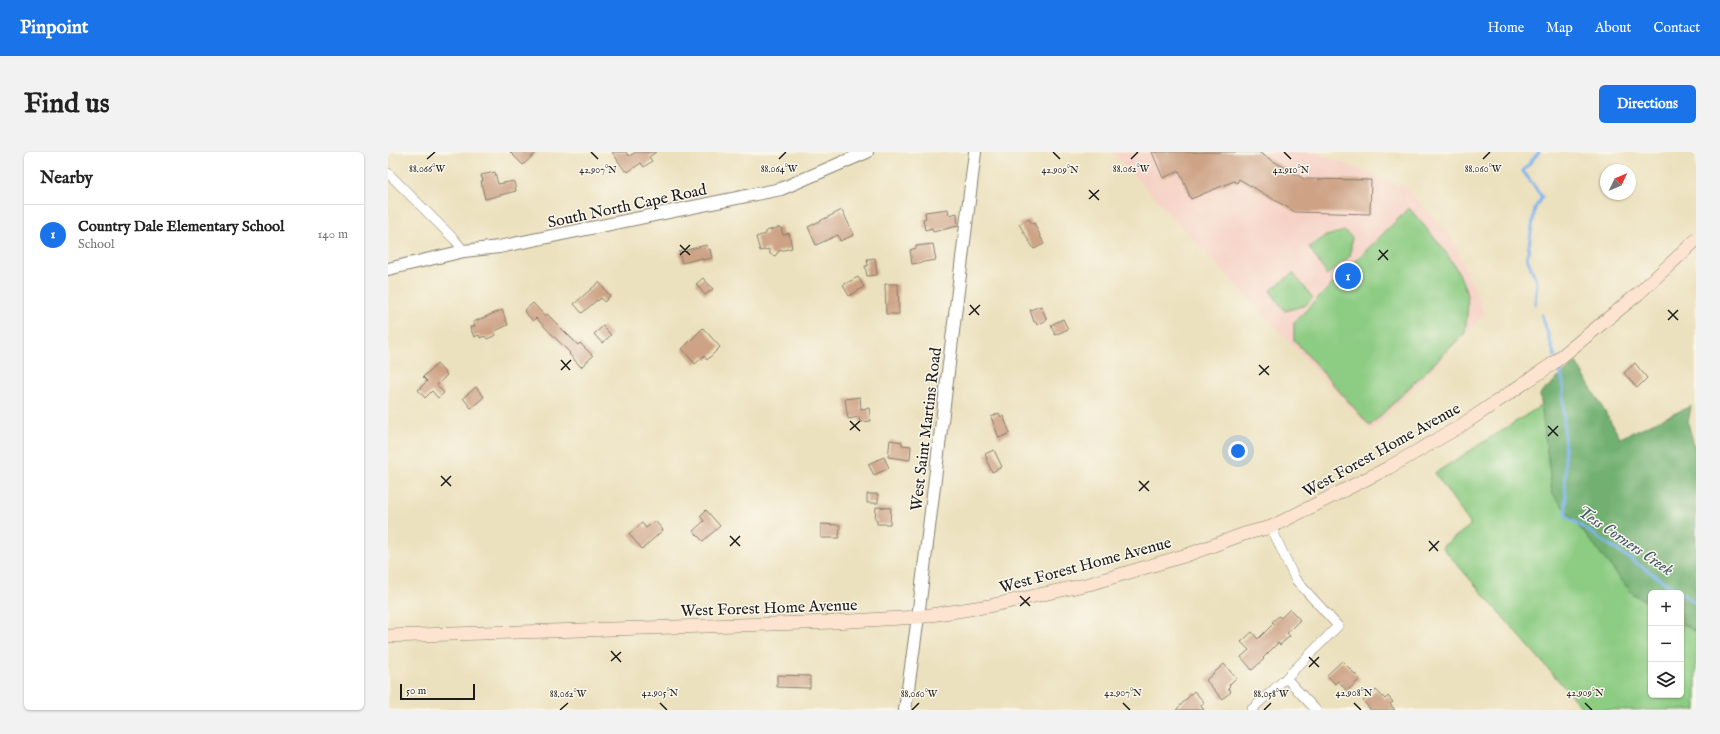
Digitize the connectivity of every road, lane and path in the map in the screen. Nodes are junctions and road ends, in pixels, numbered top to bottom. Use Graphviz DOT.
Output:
graph roads {
  1 [pos="867,152"];
  2 [pos="974,152"];
  3 [pos="388,173"];
  4 [pos="1696,240"];
  5 [pos="464,251"];
  6 [pos="388,269"];
  7 [pos="1271,527"];
  8 [pos="918,617"];
  9 [pos="388,636"];
  10 [pos="1286,678"];
  11 [pos="906,710"];
  12 [pos="1251,710"];
  13 [pos="1316,710"];
  1 -- 5 [label="street, South North Cape Road"];
  2 -- 8 [label="street, West Saint Martins Road"];
  3 -- 5 [label="street"];
  4 -- 7 [label="main road, West Forest Home Avenue"];
  5 -- 6 [label="street, South North Cape Road"];
  7 -- 8 [label="main road, West Forest Home Avenue"];
  7 -- 10 [label="street"];
  8 -- 9 [label="main road, West Forest Home Avenue"];
  8 -- 11 [label="street, West Saint Martins Road"];
  10 -- 12 [label="street"];
  10 -- 13 [label="street"];
}
